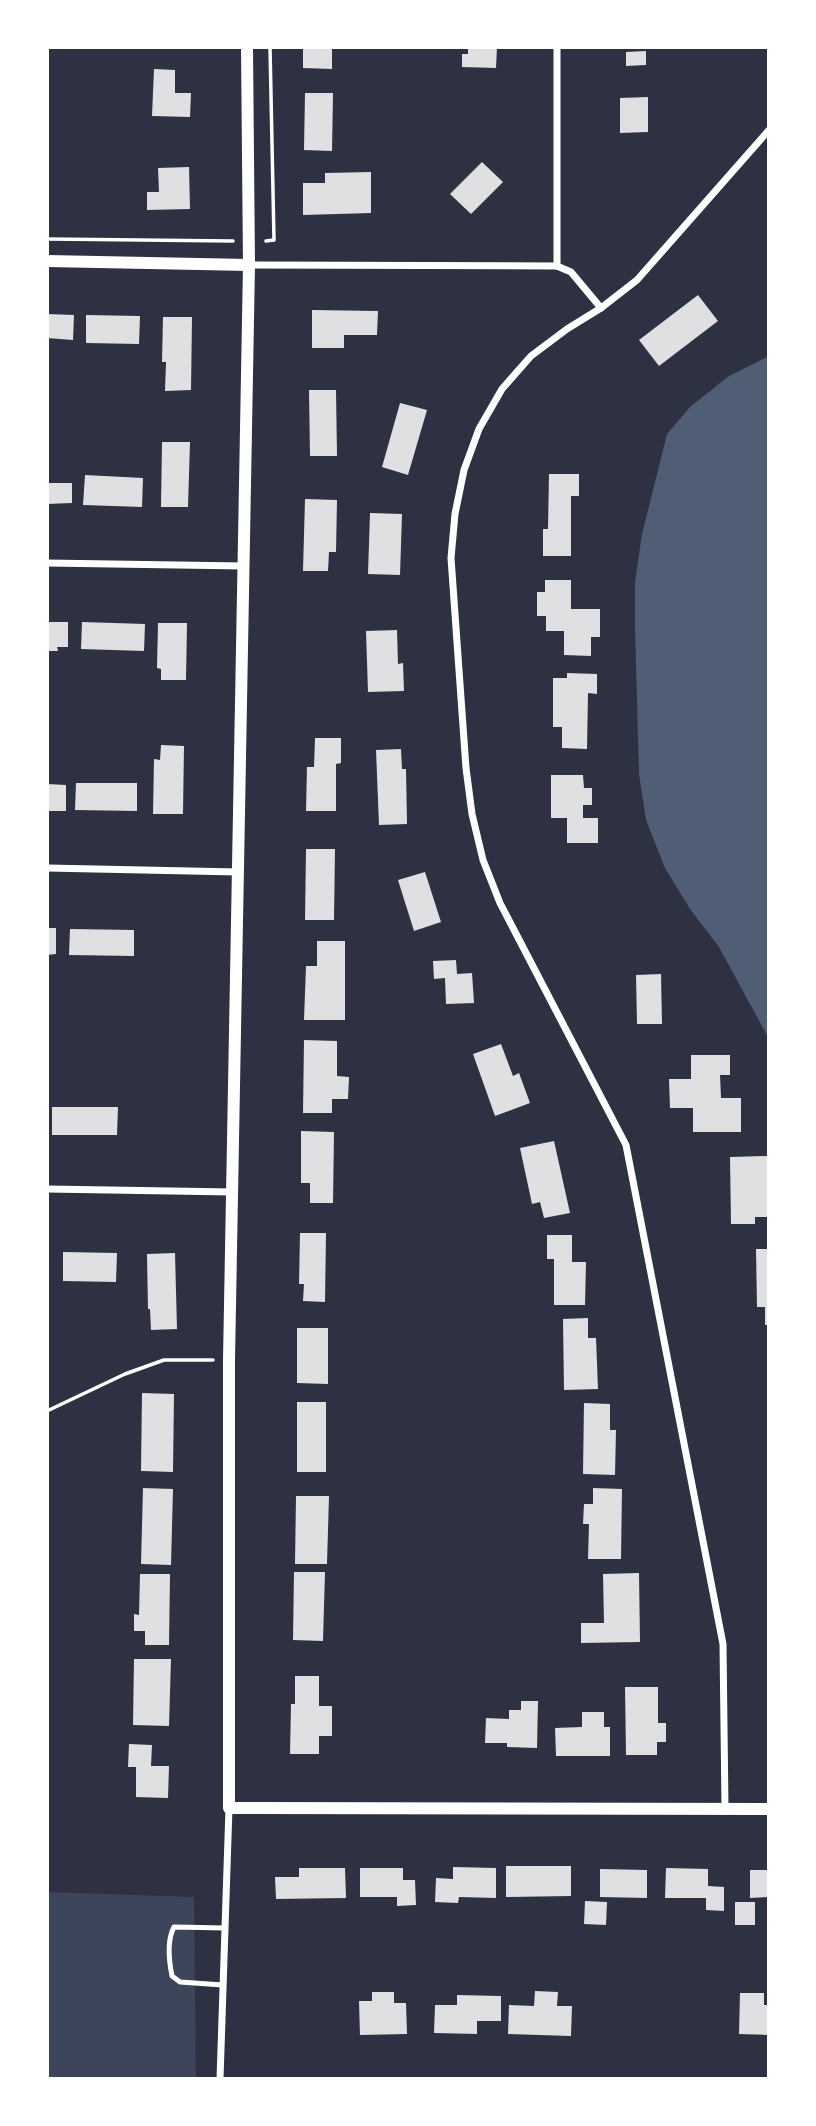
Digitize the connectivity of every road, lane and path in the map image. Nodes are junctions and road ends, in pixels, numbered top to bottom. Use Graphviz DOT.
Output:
graph roads {
  1 [pos="247,47"];
  2 [pos="270,47"];
  3 [pos="557,47"];
  4 [pos="769,130"];
  5 [pos="47,239"];
  6 [pos="249,242"];
  7 [pos="47,261"];
  8 [pos="249,265"];
  9 [pos="557,266"];
  10 [pos="601,308"];
  11 [pos="47,563"];
  12 [pos="243,566"];
  13 [pos="47,869"];
  14 [pos="238,872"];
  15 [pos="47,1189"];
  16 [pos="232,1192"];
  17 [pos="229,1360"];
  18 [pos="47,1411"];
  19 [pos="229,1808"];
  20 [pos="725,1808"];
  21 [pos="769,1809"];
  22 [pos="225,1928"];
  23 [pos="223,1984"];
  24 [pos="219,2079"];
  1 -- 6 [label="street"];
  2 -- 6 [label="path"];
  3 -- 9 [label="street"];
  4 -- 10 [label="street"];
  5 -- 6 [label="path"];
  6 -- 8 [label="street"];
  7 -- 8 [label="street"];
  8 -- 9 [label="street"];
  8 -- 12 [label="street"];
  9 -- 10 [label="street"];
  10 -- 20 [label="street"];
  11 -- 12 [label="street"];
  12 -- 14 [label="street"];
  13 -- 14 [label="street"];
  14 -- 16 [label="street"];
  15 -- 16 [label="street"];
  16 -- 17 [label="street"];
  17 -- 18 [label="path"];
  17 -- 19 [label="street"];
  19 -- 20 [label="street"];
  19 -- 22 [label="street"];
  20 -- 21 [label="street"];
  22 -- 23 [label="street"];
  22 -- 23 [label="lane"];
  23 -- 24 [label="street"];
}
